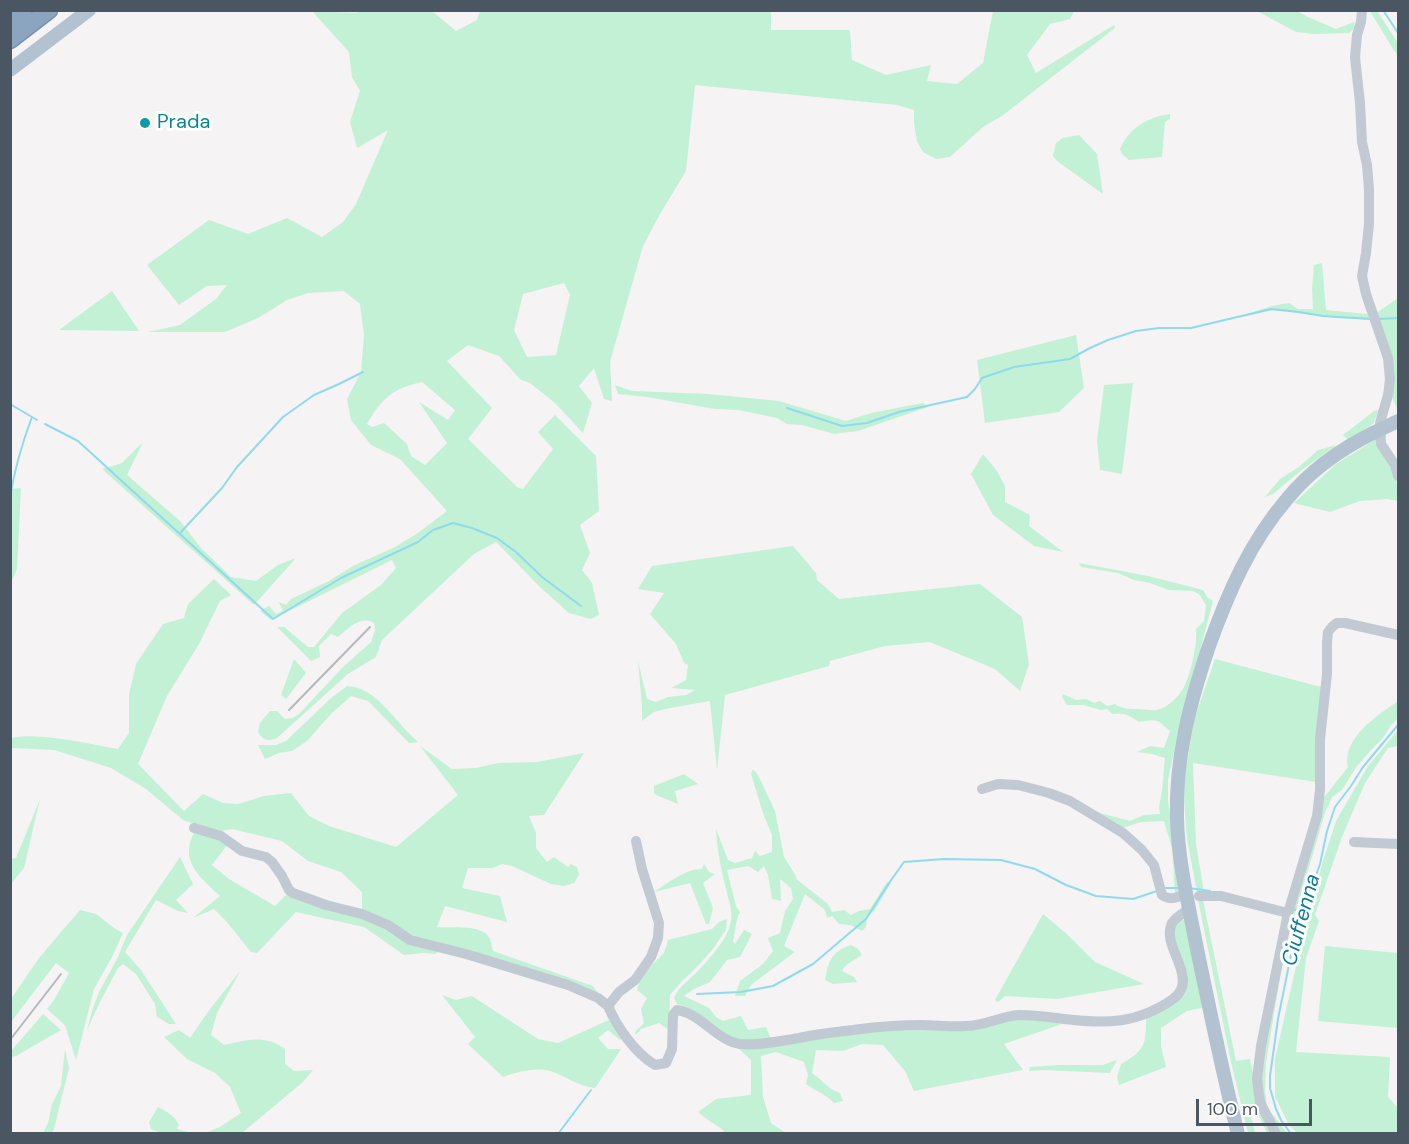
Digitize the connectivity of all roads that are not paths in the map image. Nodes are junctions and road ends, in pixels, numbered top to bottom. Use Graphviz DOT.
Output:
graph roads {
  1 [pos="24,10"];
  2 [pos="49,10"];
  3 [pos="89,10"];
  4 [pos="1362,10"];
  5 [pos="10,21"];
  6 [pos="10,40"];
  7 [pos="10,70"];
  8 [pos="1398,421"];
  9 [pos="1398,476"];
  10 [pos="1398,635"];
  11 [pos="982,789"];
  12 [pos="194,828"];
  13 [pos="636,841"];
  14 [pos="1354,842"];
  15 [pos="1398,844"];
  16 [pos="1199,896"];
  17 [pos="1190,909"];
  18 [pos="1288,913"];
  19 [pos="1173,921"];
  20 [pos="608,1006"];
  21 [pos="1238,1134"];
  22 [pos="1276,1134"];
  1 -- 5 [label="highway"];
  2 -- 6 [label="highway"];
  3 -- 7 [label="main road"];
  4 -- 9 [label="street"];
  8 -- 17 [label="main road, bridge"];
  10 -- 18 [label="street"];
  11 -- 19 [label="street"];
  12 -- 20 [label="street"];
  13 -- 20 [label="street"];
  14 -- 15 [label="street"];
  16 -- 18 [label="street"];
  17 -- 19 [label="street"];
  17 -- 21 [label="main road"];
  18 -- 22 [label="street"];
  19 -- 20 [label="street"];
}
